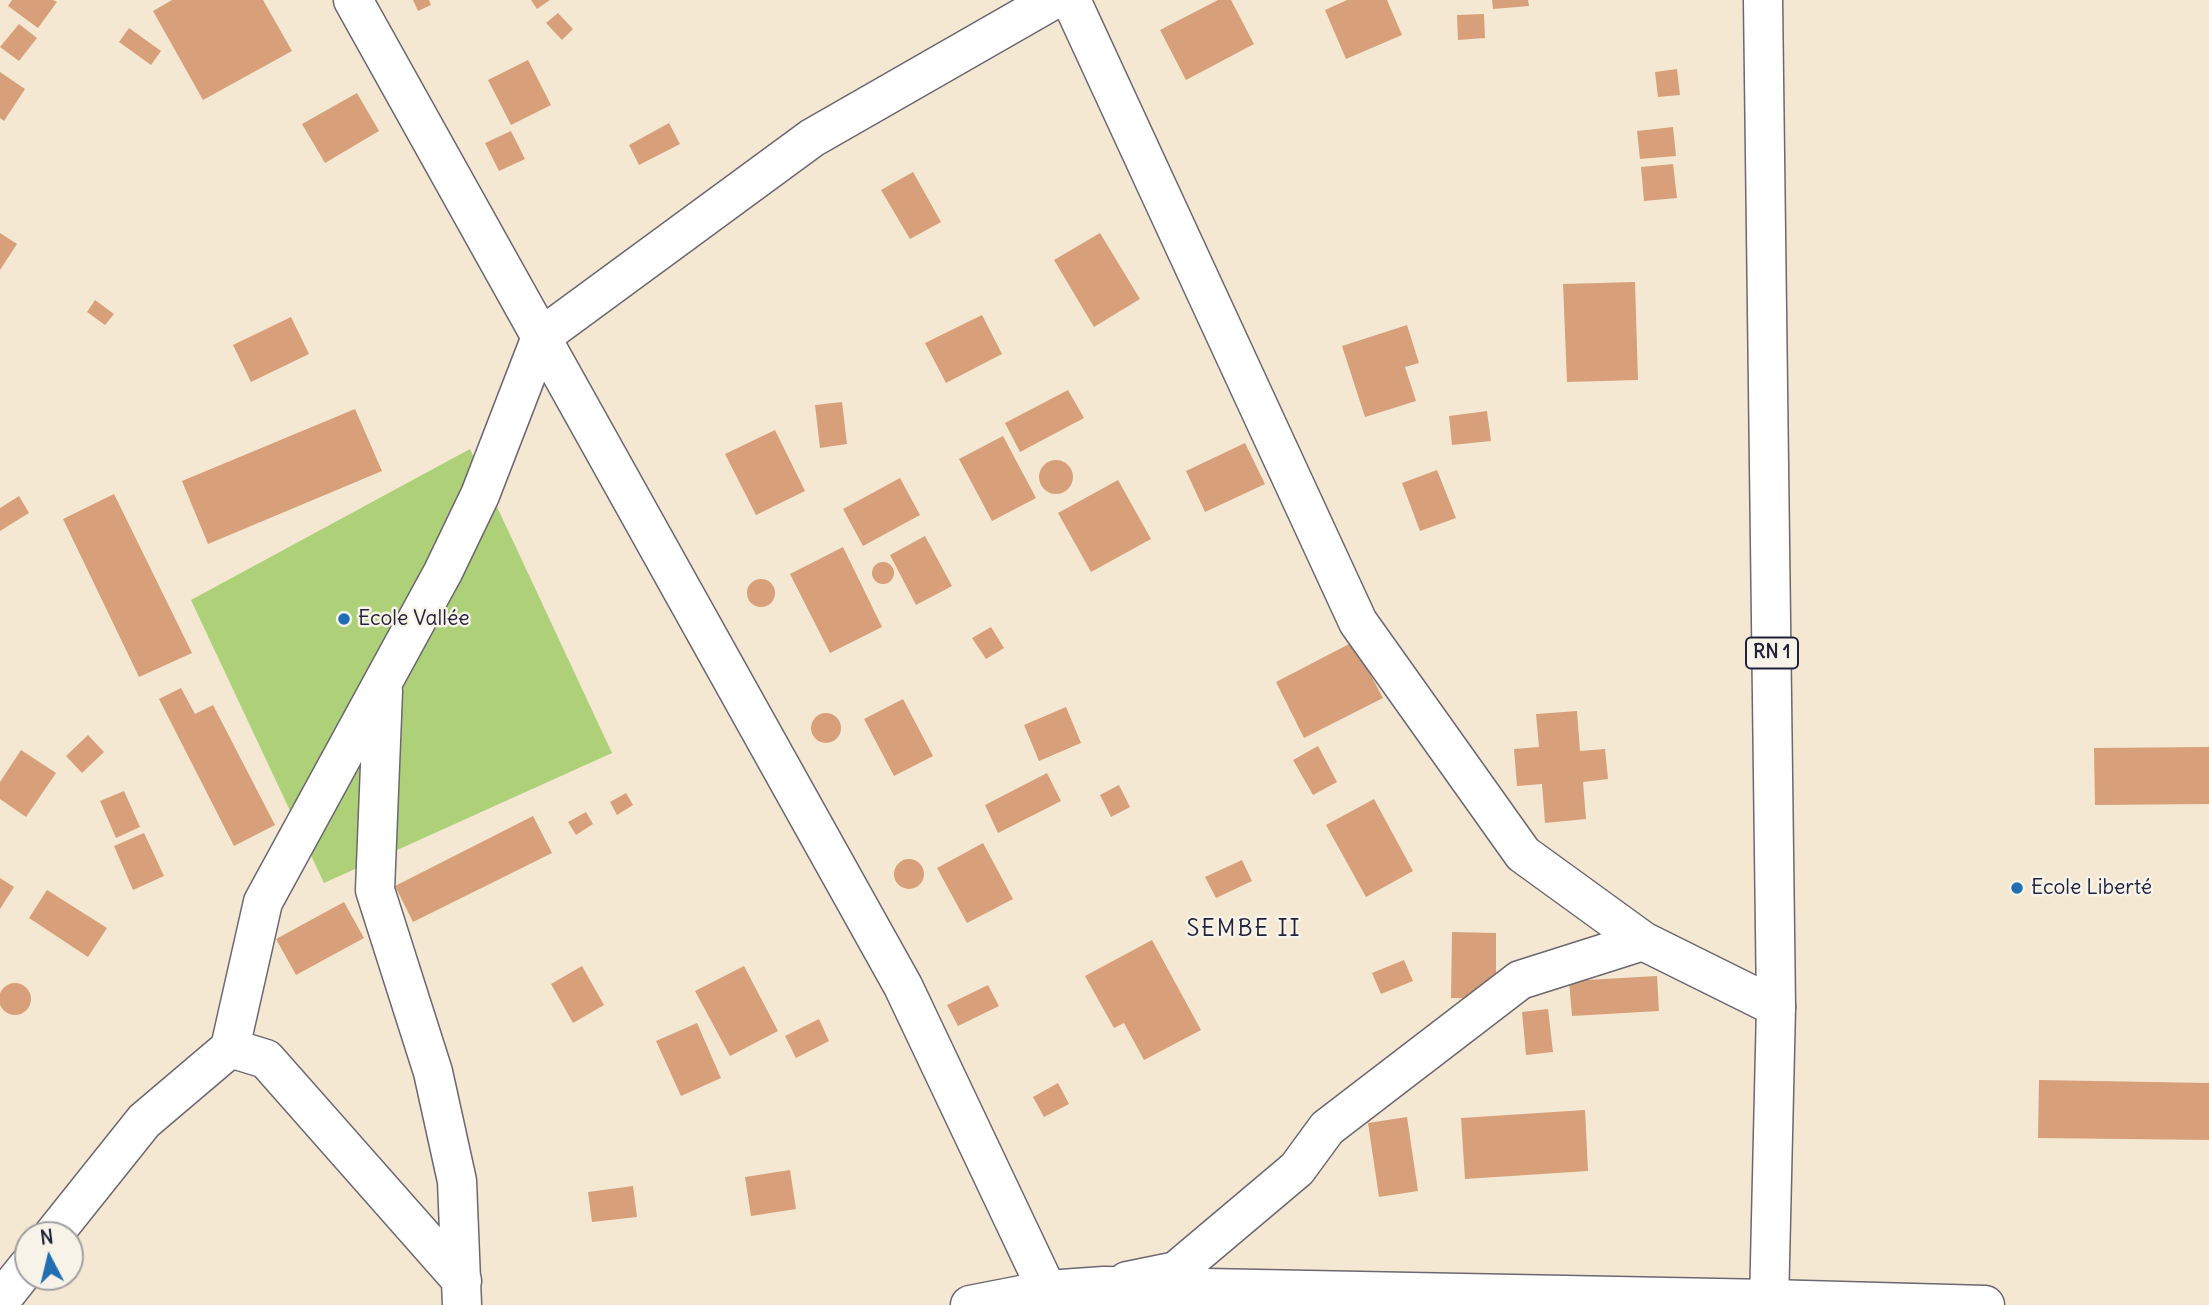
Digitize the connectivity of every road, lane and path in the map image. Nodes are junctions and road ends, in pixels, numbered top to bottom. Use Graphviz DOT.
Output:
graph roads {
  1 [pos="353,0"];
  2 [pos="1053,0"];
  3 [pos="1071,0"];
  4 [pos="1763,0"];
  5 [pos="541,337"];
  6 [pos="383,682"];
  7 [pos="1643,941"];
  8 [pos="1776,1007"];
  9 [pos="230,1048"];
  10 [pos="64,1221"];
  11 [pos="14,1284"];
  12 [pos="1104,1286"];
  13 [pos="462,1293"];
  14 [pos="1037,1298"];
  15 [pos="0,1301"];
  16 [pos="1769,1302"];
  17 [pos="970,1305"];
  18 [pos="1985,1305"];
  1 -- 5 [label="street"];
  2 -- 5 [label="street"];
  3 -- 7 [label="street"];
  4 -- 8 [label="street, RN 1"];
  5 -- 6 [label="street"];
  5 -- 14 [label="street"];
  6 -- 9 [label="street"];
  6 -- 13 [label="street"];
  7 -- 8 [label="street"];
  7 -- 12 [label="street"];
  8 -- 16 [label="street, RN 1"];
  9 -- 10 [label="street"];
  9 -- 13 [label="street"];
  11 -- 15 [label="street"];
  12 -- 14 [label="street"];
  12 -- 16 [label="street"];
  14 -- 17 [label="street"];
  16 -- 18 [label="street"];
}
